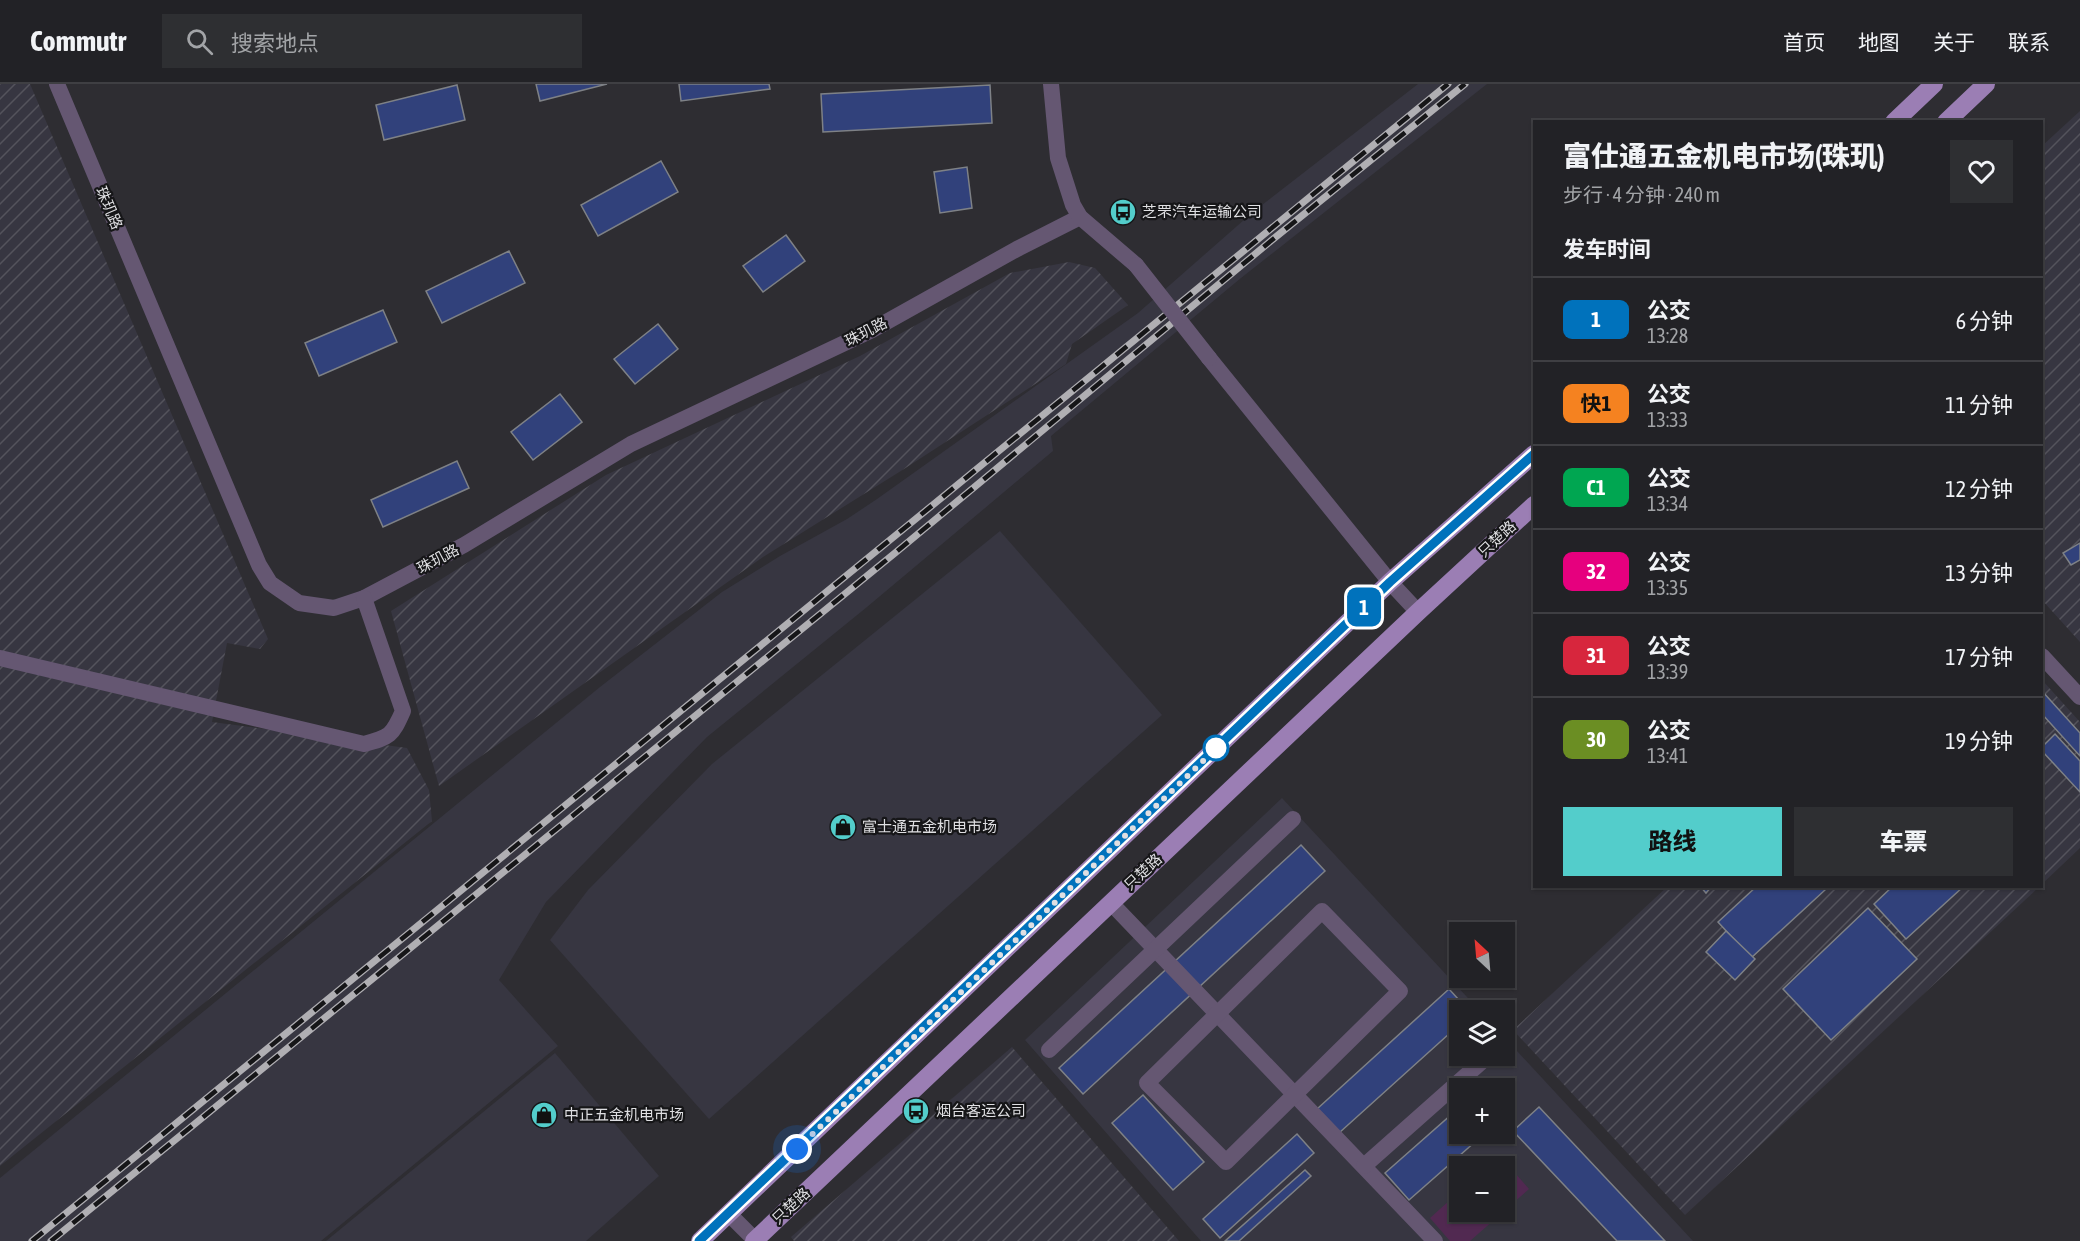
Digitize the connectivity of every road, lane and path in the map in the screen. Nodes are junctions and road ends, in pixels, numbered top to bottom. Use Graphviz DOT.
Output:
graph roads {
  1 [pos="57,84"];
  2 [pos="1051,84"];
  3 [pos="1934,84"];
  4 [pos="1986,84"];
  5 [pos="1896,120"];
  6 [pos="1948,120"];
  7 [pos="1080,217"];
  8 [pos="1533,455"];
  9 [pos="1533,506"];
  10 [pos="1390,582"];
  11 [pos="364,598"];
  12 [pos="1418,612"];
  13 [pos="2043,657"];
  14 [pos="0,658"];
  15 [pos="2080,697"];
  16 [pos="1293,819"];
  17 [pos="1111,903"];
  18 [pos="1156,950"];
  19 [pos="1217,1014"];
  20 [pos="1049,1050"];
  21 [pos="1477,1066"];
  22 [pos="1295,1094"];
  23 [pos="1364,1166"];
  24 [pos="729,1214"];
  25 [pos="700,1241"];
  26 [pos="755,1241"];
  27 [pos="1435,1241"];
  1 -- 11 [label="street, 珠玑路"];
  2 -- 7 [label="street"];
  3 -- 5 [label="main road"];
  4 -- 6 [label="main road"];
  7 -- 10 [label="street, bridge"];
  7 -- 11 [label="street, 珠玑路"];
  8 -- 10 [label="main road"];
  9 -- 12 [label="main road, 只楚路"];
  10 -- 12 [label="street"];
  10 -- 24 [label="main road"];
  11 -- 14 [label="street"];
  12 -- 17 [label="main road, 只楚路"];
  13 -- 15 [label="street"];
  16 -- 18 [label="street"];
  17 -- 18 [label="street"];
  17 -- 26 [label="main road, 只楚路"];
  18 -- 19 [label="street"];
  18 -- 20 [label="street"];
  19 -- 22 [label="street"];
  19 -- 22 [label="street"];
  19 -- 22 [label="street"];
  21 -- 23 [label="street"];
  22 -- 23 [label="street"];
  23 -- 27 [label="street"];
  24 -- 25 [label="main road"];
  24 -- 26 [label="street"];
}
